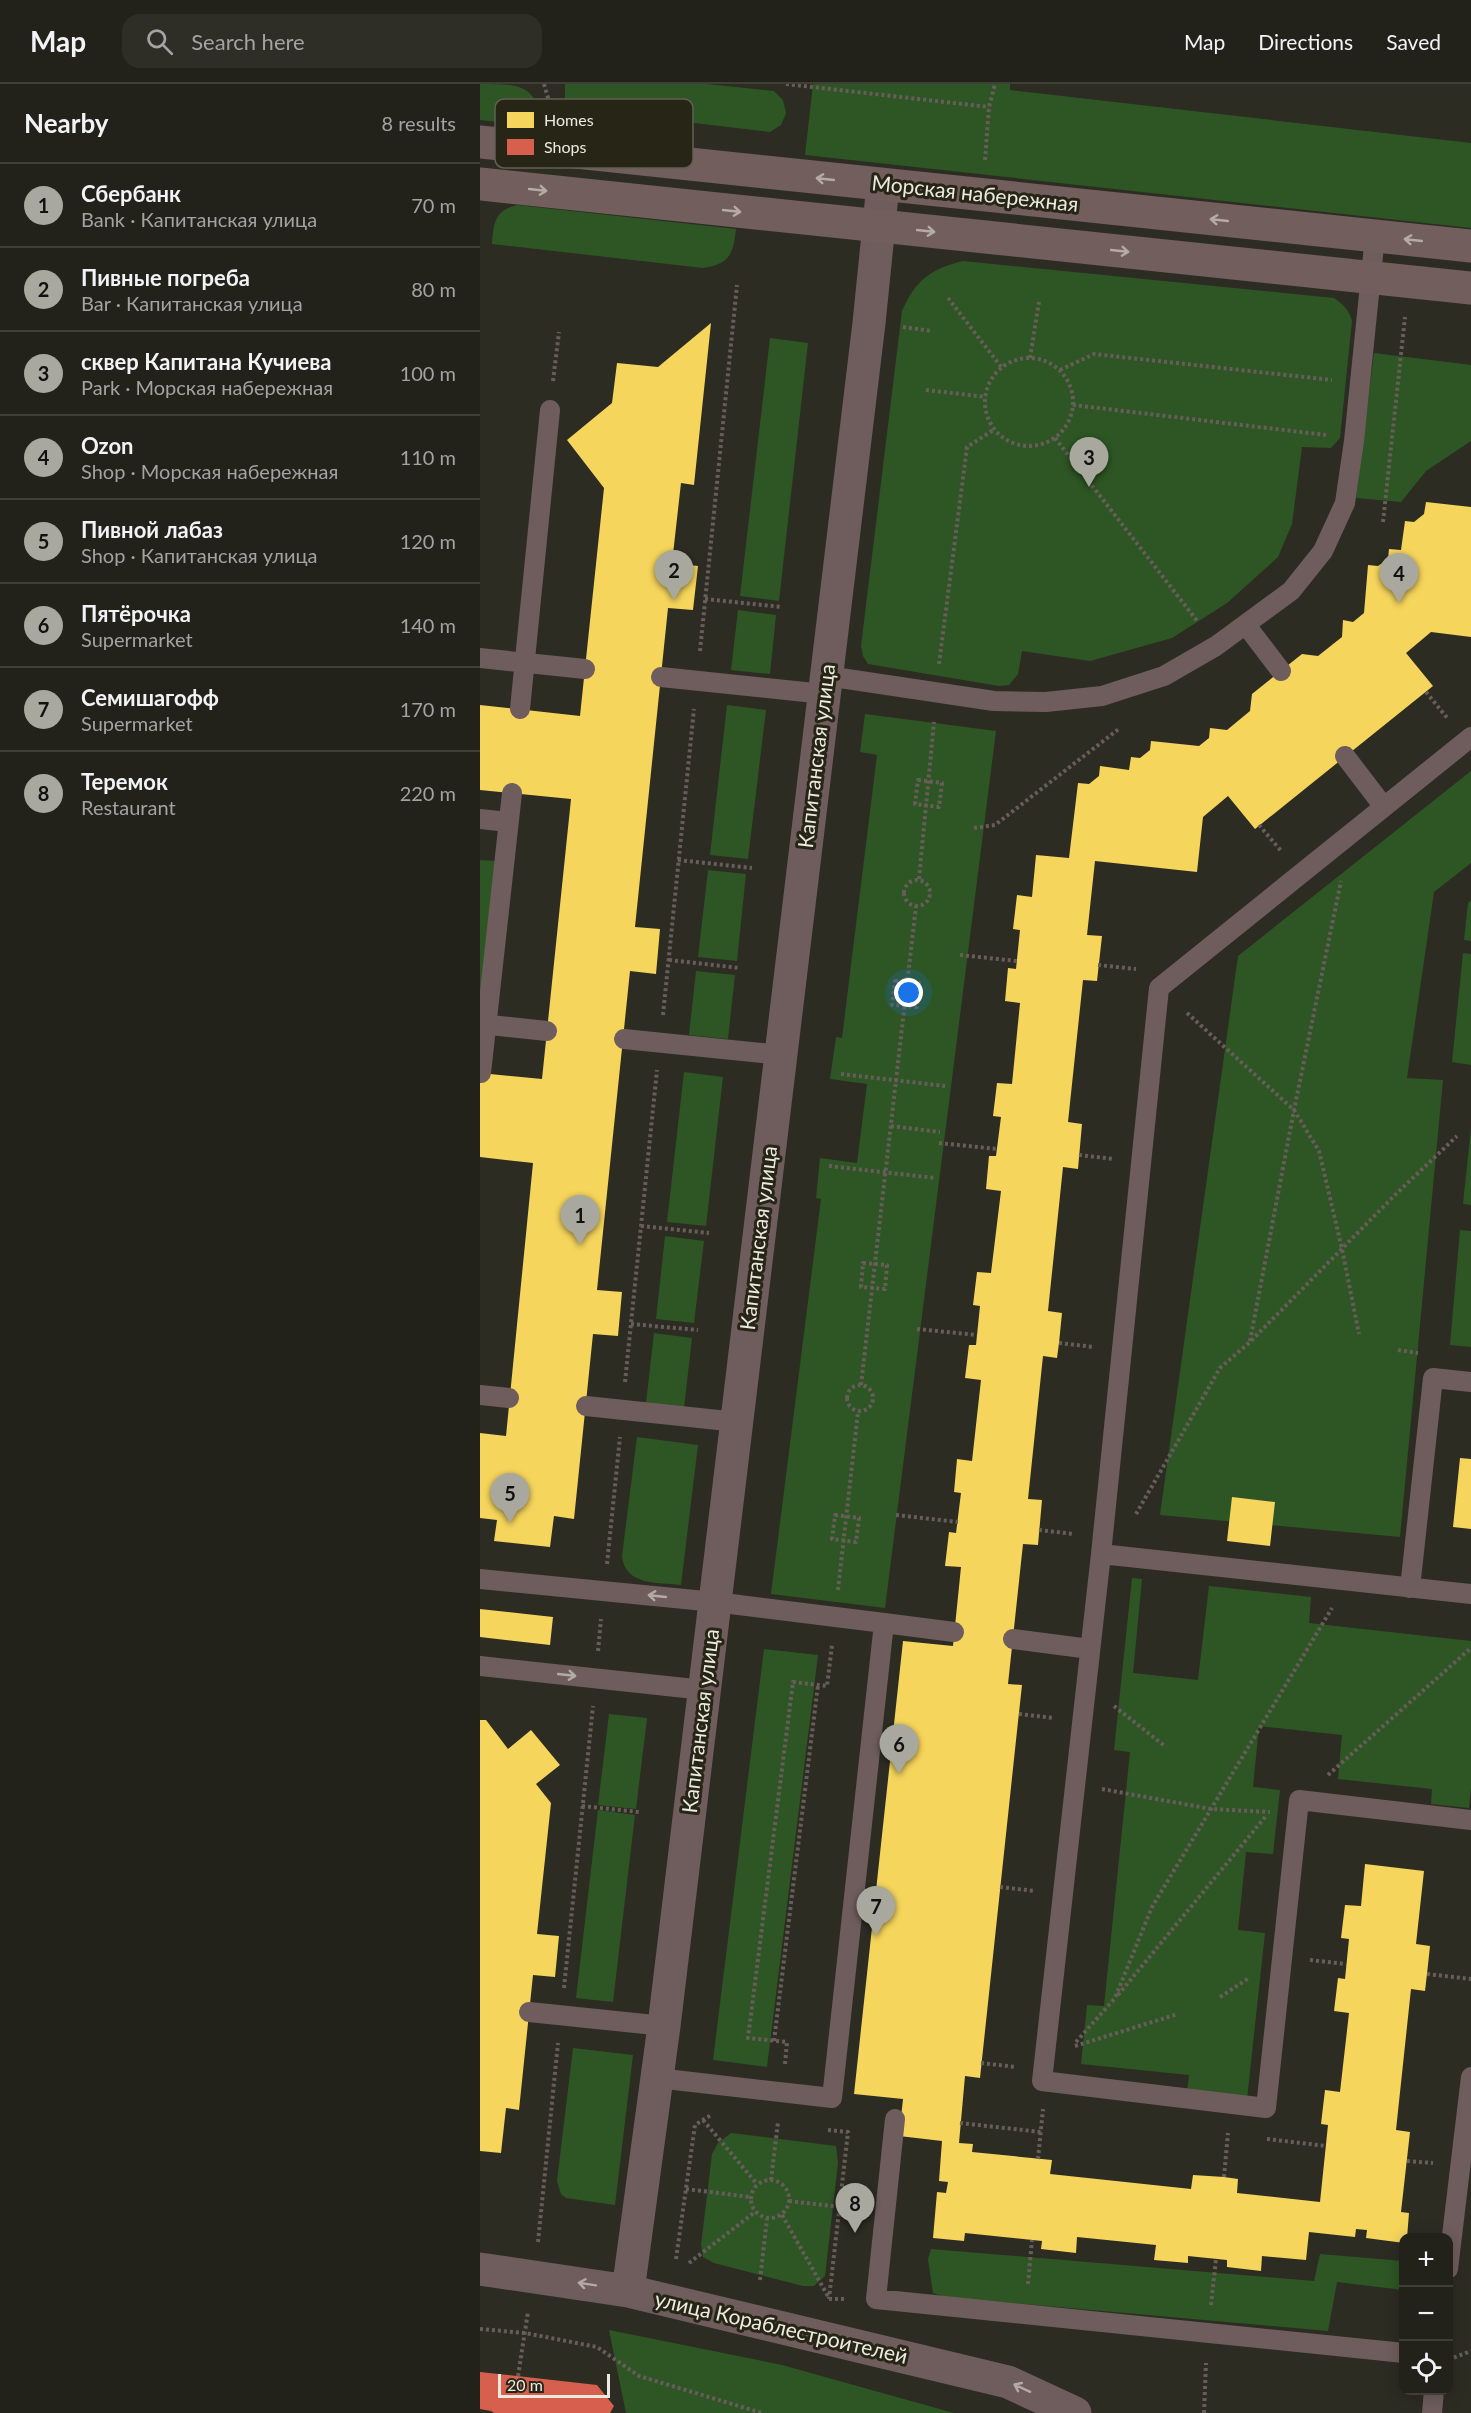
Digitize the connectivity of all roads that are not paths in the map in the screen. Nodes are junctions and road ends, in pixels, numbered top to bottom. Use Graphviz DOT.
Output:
graph roads {
  1 [pos="480,142"];
  2 [pos="495,144"];
  3 [pos="693,164"];
  4 [pos="480,184"];
  5 [pos="883,184"];
  6 [pos="879,226"];
  7 [pos="1375,236"];
  8 [pos="1471,246"];
  9 [pos="1371,278"];
  10 [pos="1471,288"];
  11 [pos="550,410"];
  12 [pos="1246,625"];
  13 [pos="480,658"];
  14 [pos="525,663"];
  15 [pos="585,669"];
  16 [pos="1281,671"];
  17 [pos="661,676"];
  18 [pos="826,685"];
  19 [pos="520,709"];
  20 [pos="1471,737"];
  21 [pos="1345,756"];
  22 [pos="512,793"];
  23 [pos="1384,807"];
  24 [pos="480,819"];
  25 [pos="508,822"];
  26 [pos="483,1024"];
  27 [pos="547,1031"];
  28 [pos="624,1039"];
  29 [pos="781,1055"];
  30 [pos="481,1073"];
  31 [pos="1471,1382"];
  32 [pos="480,1395"];
  33 [pos="509,1398"];
  34 [pos="586,1406"];
  35 [pos="736,1422"];
  36 [pos="1105,1549"];
  37 [pos="480,1578"];
  38 [pos="1410,1588"];
  39 [pos="1471,1594"];
  40 [pos="715,1602"];
  41 [pos="884,1623"];
  42 [pos="954,1632"];
  43 [pos="1013,1639"];
  44 [pos="1090,1649"];
  45 [pos="480,1666"];
  46 [pos="704,1690"];
  47 [pos="1471,1820"];
  48 [pos="529,2012"];
  49 [pos="664,2026"];
  50 [pos="1471,2077"];
  51 [pos="657,2078"];
  52 [pos="895,2119"];
  53 [pos="1453,2234"];
  54 [pos="480,2269"];
  55 [pos="628,2291"];
  56 [pos="1399,2352"];
  57 [pos="1434,2395"];
  58 [pos="1075,2413"];
  59 [pos="1432,2413"];
  2 -- 1 [label="street, Морская набережная, one-way"];
  5 -- 3 [label="street, Морская набережная, one-way"];
  4 -- 6 [label="street, Морская набережная, one-way"];
  5 -- 6 [label="street, Капитанская улица"];
  7 -- 5 [label="street, Морская набережная, one-way"];
  6 -- 9 [label="street, Морская набережная, one-way"];
  6 -- 18 [label="street, Капитанская улица"];
  8 -- 7 [label="street, Морская набережная, one-way"];
  7 -- 9 [label="lane"];
  9 -- 10 [label="street, Морская набережная"];
  9 -- 12 [label="lane"];
  11 -- 14 [label="lane"];
  12 -- 16 [label="lane"];
  12 -- 18 [label="lane"];
  13 -- 14 [label="lane"];
  14 -- 15 [label="lane"];
  14 -- 19 [label="lane"];
  17 -- 18 [label="lane"];
  18 -- 29 [label="street, Капитанская улица"];
  20 -- 23 [label="lane"];
  21 -- 23 [label="lane"];
  22 -- 25 [label="lane"];
  23 -- 36 [label="lane"];
  24 -- 25 [label="lane"];
  25 -- 26 [label="lane"];
  26 -- 27 [label="lane"];
  26 -- 30 [label="lane"];
  28 -- 29 [label="lane"];
  29 -- 35 [label="street, Капитанская улица"];
  31 -- 38 [label="lane"];
  32 -- 33 [label="lane"];
  34 -- 35 [label="lane"];
  35 -- 40 [label="street, Капитанская улица"];
  36 -- 38 [label="lane"];
  36 -- 44 [label="lane"];
  40 -- 37 [label="lane, one-way"];
  38 -- 39 [label="lane"];
  40 -- 41 [label="lane"];
  40 -- 46 [label="street, Капитанская улица"];
  41 -- 42 [label="lane"];
  41 -- 51 [label="lane"];
  43 -- 44 [label="lane"];
  44 -- 47 [label="lane"];
  45 -- 46 [label="lane, one-way"];
  46 -- 49 [label="street, Капитанская улица"];
  48 -- 49 [label="lane"];
  49 -- 51 [label="street, Капитанская улица"];
  50 -- 53 [label="lane"];
  51 -- 55 [label="street, Капитанская улица"];
  52 -- 56 [label="lane"];
  55 -- 54 [label="street, улица Кораблестроителей, one-way"];
  58 -- 55 [label="street, улица Кораблестроителей, one-way"];
  57 -- 59 [label="lane"];
}
